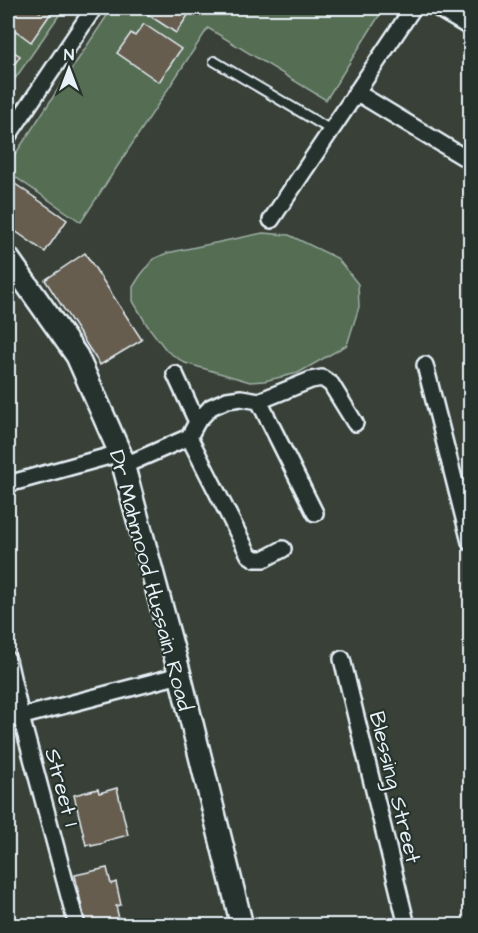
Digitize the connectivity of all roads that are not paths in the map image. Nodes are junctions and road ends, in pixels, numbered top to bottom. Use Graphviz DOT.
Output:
graph roads {
  1 [pos="94,8"];
  2 [pos="413,8"];
  3 [pos="443,8"];
  4 [pos="471,24"];
  5 [pos="214,61"];
  6 [pos="356,92"];
  7 [pos="331,130"];
  8 [pos="8,136"];
  9 [pos="471,161"];
  10 [pos="271,220"];
  11 [pos="8,258"];
  12 [pos="425,365"];
  13 [pos="176,374"];
  14 [pos="259,401"];
  15 [pos="197,422"];
  16 [pos="355,423"];
  17 [pos="189,437"];
  18 [pos="121,460"];
  19 [pos="8,484"];
  20 [pos="315,513"];
  21 [pos="471,542"];
  22 [pos="283,549"];
  23 [pos="342,658"];
  24 [pos="8,660"];
  25 [pos="180,675"];
  26 [pos="14,719"];
  27 [pos="76,926"];
  28 [pos="242,926"];
  29 [pos="407,926"];
  1 -- 8 [label="street"];
  2 -- 6 [label="street"];
  3 -- 4 [label="main road"];
  5 -- 7 [label="lane"];
  6 -- 7 [label="street"];
  6 -- 9 [label="street"];
  7 -- 10 [label="street"];
  11 -- 18 [label="main road, Dr Mahmood Hussain Road"];
  12 -- 21 [label="street"];
  13 -- 15 [label="street"];
  14 -- 15 [label="street"];
  14 -- 16 [label="street"];
  14 -- 20 [label="street"];
  15 -- 17 [label="street"];
  17 -- 18 [label="street"];
  17 -- 22 [label="street"];
  18 -- 19 [label="street"];
  18 -- 25 [label="main road, Dr Mahmood Hussain Road"];
  23 -- 29 [label="street, Blessing Street"];
  24 -- 26 [label="street, Street 1"];
  25 -- 26 [label="street"];
  25 -- 28 [label="main road, Dr Mahmood Hussain Road"];
  26 -- 27 [label="street, Street 1"];
}
